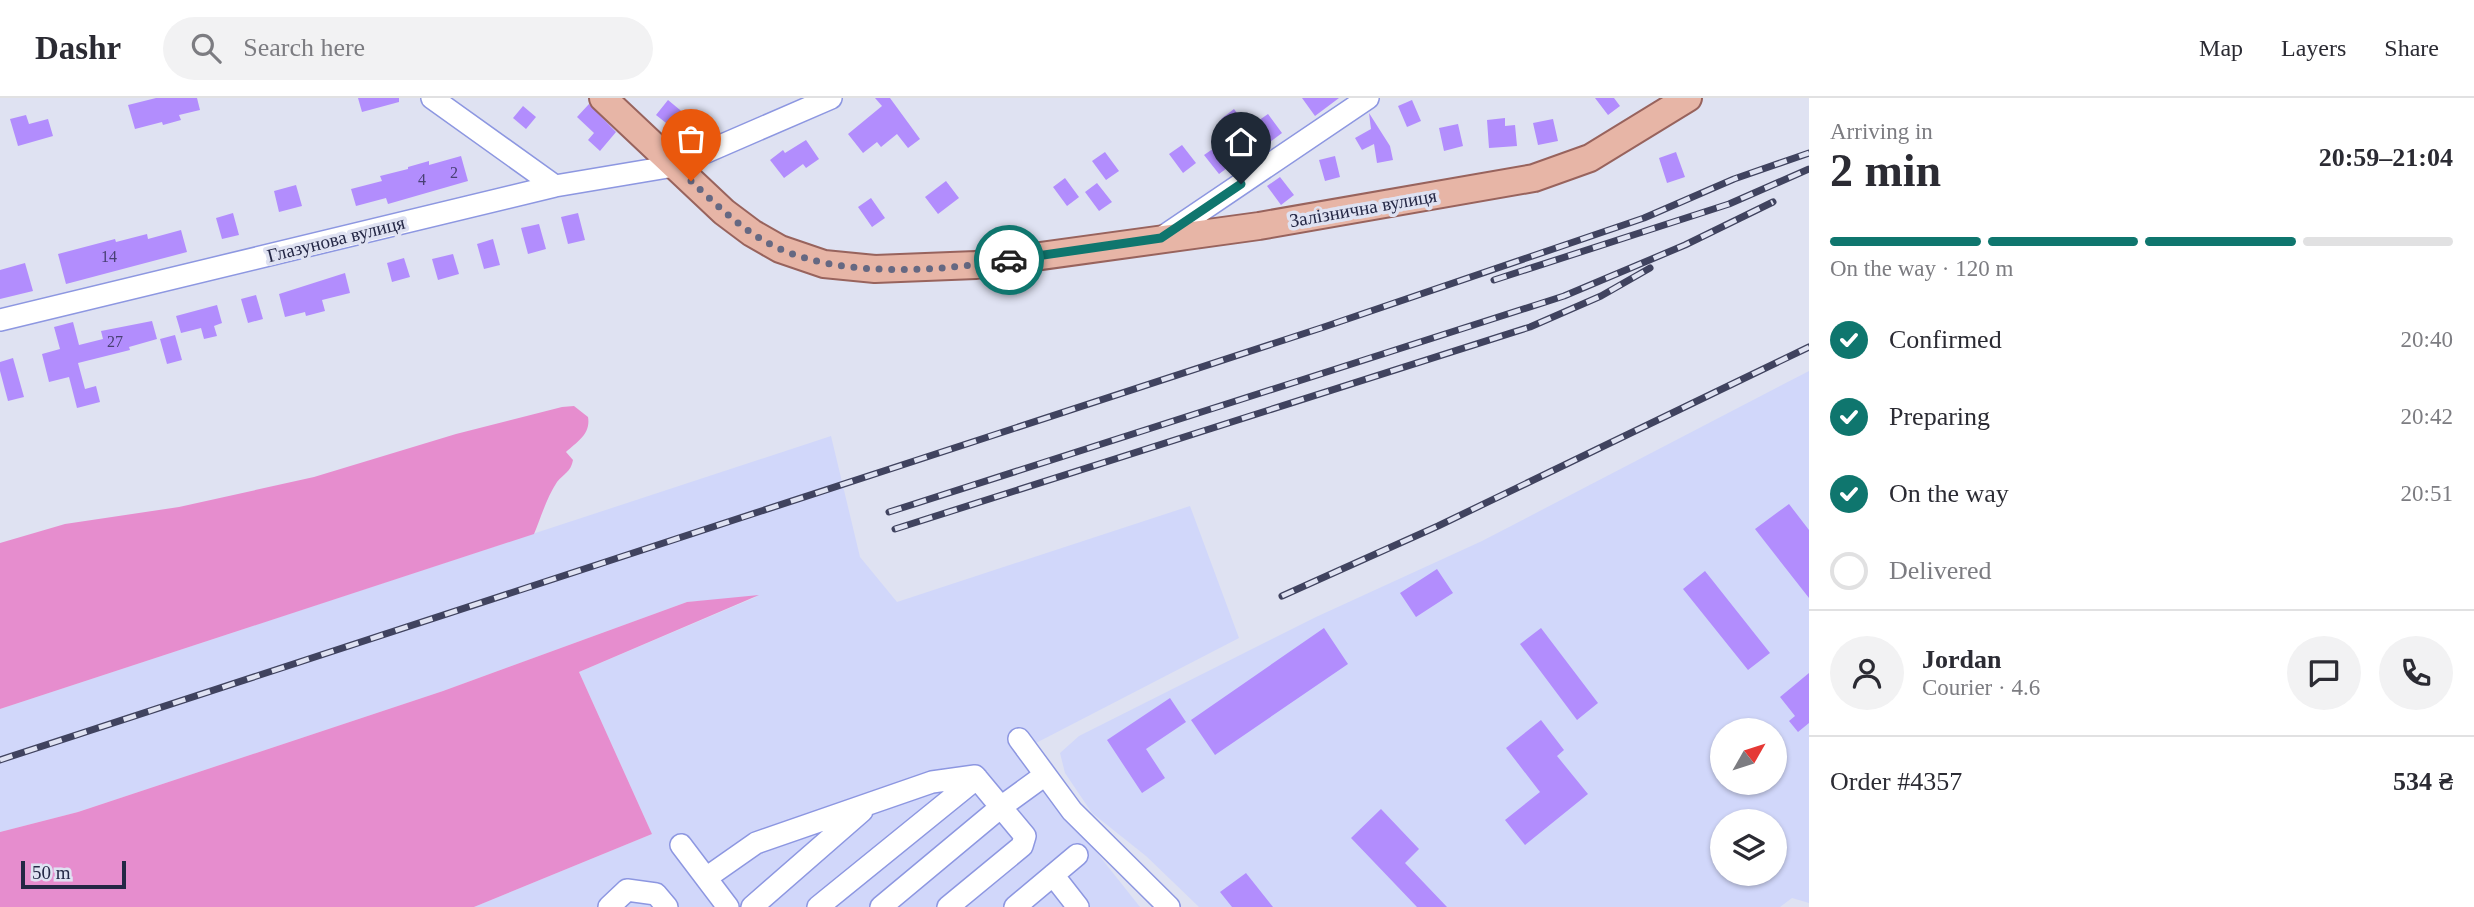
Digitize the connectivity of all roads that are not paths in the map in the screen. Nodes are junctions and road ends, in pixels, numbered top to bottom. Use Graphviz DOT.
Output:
graph roads {
  1 [pos="432,98"];
  2 [pos="603,98"];
  3 [pos="831,98"];
  4 [pos="1368,98"];
  5 [pos="1688,98"];
  6 [pos="795,105"];
  7 [pos="674,166"];
  8 [pos="555,186"];
  9 [pos="1161,238"];
  10 [pos="0,320"];
  11 [pos="1019,738"];
  12 [pos="1045,775"];
  13 [pos="977,778"];
  14 [pos="872,803"];
  15 [pos="1002,807"];
  16 [pos="681,845"];
  17 [pos="1077,855"];
  18 [pos="1053,875"];
  19 [pos="706,878"];
  20 [pos="1158,903"];
  21 [pos="609,907"];
  22 [pos="667,907"];
  23 [pos="728,907"];
  24 [pos="752,907"];
  25 [pos="818,907"];
  26 [pos="881,907"];
  27 [pos="948,907"];
  28 [pos="1015,907"];
  29 [pos="1078,907"];
  1 -- 8 [label="street"];
  2 -- 7 [label="main road, Залізнична вулиця"];
  3 -- 6 [label="street, Глазунова вулиця"];
  4 -- 9 [label="street"];
  5 -- 9 [label="main road, Залізнична вулиця"];
  6 -- 7 [label="street, Глазунова вулиця"];
  7 -- 8 [label="street, Глазунова вулиця"];
  7 -- 9 [label="main road, Залізнична вулиця"];
  8 -- 10 [label="street, Глазунова вулиця"];
  11 -- 12 [label="street"];
  12 -- 15 [label="street"];
  12 -- 20 [label="street"];
  13 -- 14 [label="street"];
  13 -- 15 [label="street"];
  13 -- 25 [label="street"];
  14 -- 19 [label="street"];
  14 -- 24 [label="street"];
  15 -- 26 [label="street"];
  15 -- 27 [label="street"];
  16 -- 19 [label="street"];
  17 -- 18 [label="street"];
  18 -- 28 [label="street"];
  18 -- 29 [label="street"];
  19 -- 23 [label="street"];
  21 -- 22 [label="street"];
}
